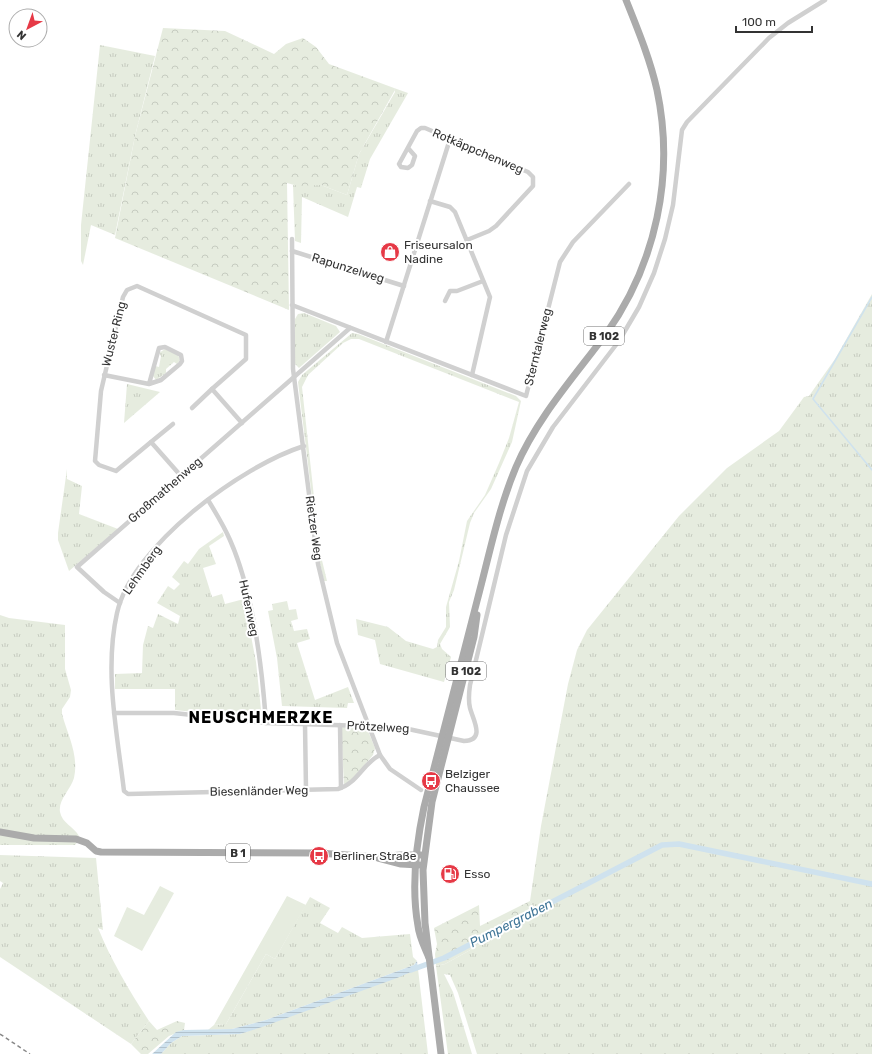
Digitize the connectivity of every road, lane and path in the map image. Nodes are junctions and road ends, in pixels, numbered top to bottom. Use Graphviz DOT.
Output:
graph roads {
  1 [pos="626,0"];
  2 [pos="825,0"];
  3 [pos="450,139"];
  4 [pos="408,148"];
  5 [pos="629,184"];
  6 [pos="430,201"];
  7 [pos="292,238"];
  8 [pos="467,240"];
  9 [pos="292,251"];
  10 [pos="483,281"];
  11 [pos="404,286"];
  12 [pos="445,301"];
  13 [pos="292,305"];
  14 [pos="350,328"];
  15 [pos="386,342"];
  16 [pos="104,375"];
  17 [pos="472,375"];
  18 [pos="295,377"];
  19 [pos="150,384"];
  20 [pos="212,389"];
  21 [pos="192,408"];
  22 [pos="173,424"];
  23 [pos="242,424"];
  24 [pos="151,442"];
  25 [pos="304,446"];
  26 [pos="180,476"];
  27 [pos="208,500"];
  28 [pos="120,603"];
  29 [pos="114,713"];
  30 [pos="266,723"];
  31 [pos="305,724"];
  32 [pos="340,725"];
  33 [pos="368,726"];
  34 [pos="446,737"];
  35 [pos="380,755"];
  36 [pos="341,788"];
  37 [pos="306,790"];
  38 [pos="420,790"];
  39 [pos="125,793"];
  40 [pos="0,832"];
  41 [pos="416,855"];
  42 [pos="375,857"];
  43 [pos="424,859"];
  44 [pos="415,866"];
  45 [pos="429,958"];
  46 [pos="441,1054"];
  1 -- 34 [label="main road, B 102"];
  2 -- 34 [label="street, Prötzelweg"];
  3 -- 4 [label="street, Rotkäppchenweg"];
  3 -- 6 [label="street"];
  3 -- 8 [label="street, Rotkäppchenweg"];
  5 -- 17 [label="street, Sterntalerweg"];
  6 -- 8 [label="street"];
  6 -- 11 [label="street"];
  7 -- 9 [label="street, Rietzer Weg"];
  8 -- 10 [label="street"];
  9 -- 11 [label="street, Rapunzelweg"];
  9 -- 13 [label="street, Rietzer Weg"];
  10 -- 12 [label="street"];
  10 -- 17 [label="street"];
  11 -- 15 [label="street"];
  13 -- 14 [label="street, Sterntalerweg"];
  13 -- 18 [label="street, Rietzer Weg"];
  14 -- 15 [label="street, Sterntalerweg"];
  14 -- 18 [label="street"];
  15 -- 17 [label="street, Sterntalerweg"];
  16 -- 19 [label="street"];
  16 -- 20 [label="street, Wuster Ring"];
  16 -- 24 [label="street, Wuster Ring"];
  18 -- 23 [label="street, Großmathenweg"];
  18 -- 25 [label="street, Rietzer Weg"];
  19 -- 19 [label="street"];
  20 -- 21 [label="street, Wuster Ring"];
  20 -- 23 [label="street"];
  22 -- 24 [label="street, Wuster Ring"];
  23 -- 26 [label="street, Großmathenweg"];
  24 -- 26 [label="street"];
  25 -- 27 [label="street, Lehmberg"];
  25 -- 33 [label="street, Rietzer Weg"];
  26 -- 28 [label="street, Großmathenweg"];
  27 -- 28 [label="street, Lehmberg"];
  27 -- 30 [label="street, Hufenweg"];
  28 -- 29 [label="street, Lehmberg"];
  29 -- 30 [label="street, Prötzelweg"];
  29 -- 39 [label="street, Lehmberg"];
  30 -- 31 [label="street, Prötzelweg"];
  31 -- 32 [label="street, Prötzelweg"];
  31 -- 37 [label="street"];
  32 -- 33 [label="street, Prötzelweg"];
  32 -- 36 [label="street"];
  33 -- 34 [label="street, Prötzelweg"];
  33 -- 35 [label="street, Rietzer Weg"];
  34 -- 41 [label="main road, B 102"];
  34 -- 43 [label="main road, B 102"];
  35 -- 36 [label="street"];
  35 -- 38 [label="street, Rietzer Weg"];
  36 -- 37 [label="street, Biesenländer Weg"];
  37 -- 39 [label="street, Biesenländer Weg"];
  40 -- 42 [label="main road, B 1"];
  41 -- 42 [label="main road, B 1"];
  41 -- 43 [label="main road, B 1"];
  41 -- 44 [label="main road, B 102"];
  42 -- 44 [label="main road, B 1"];
  43 -- 44 [label="main road"];
  43 -- 45 [label="main road"];
  44 -- 45 [label="main road"];
  45 -- 46 [label="main road"];
}
